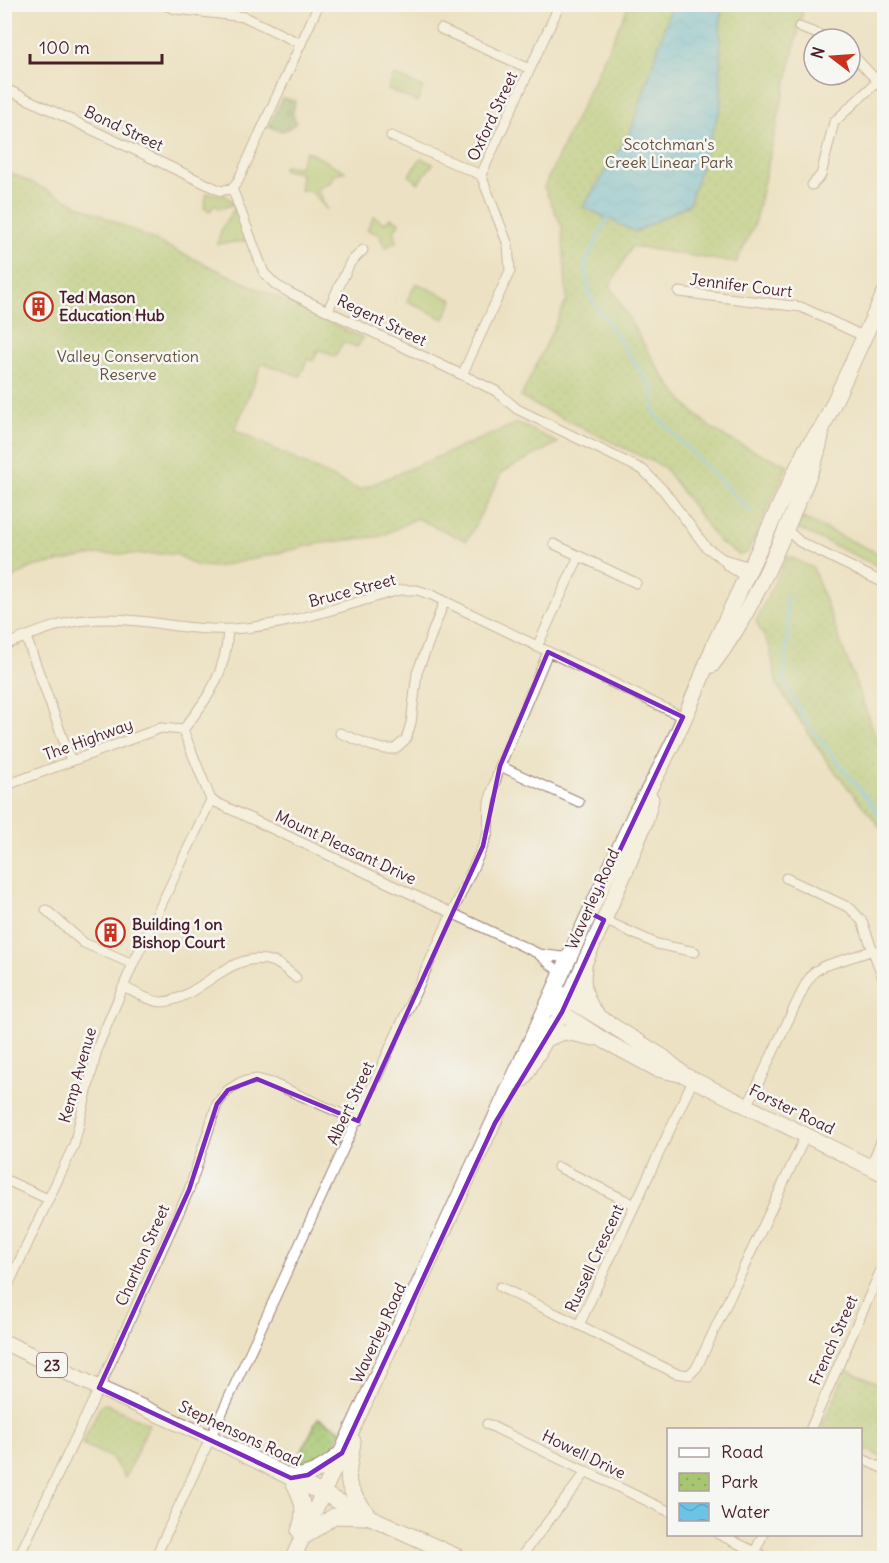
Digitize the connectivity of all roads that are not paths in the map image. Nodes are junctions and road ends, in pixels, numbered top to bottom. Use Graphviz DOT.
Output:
graph roads {
  1 [pos="161,4"];
  2 [pos="319,4"];
  3 [pos="560,4"];
  4 [pos="799,27"];
  5 [pos="802,28"];
  6 [pos="441,29"];
  7 [pos="300,44"];
  8 [pos="862,65"];
  9 [pos="530,69"];
  10 [pos="881,85"];
  11 [pos="4,87"];
  12 [pos="391,136"];
  13 [pos="481,175"];
  14 [pos="812,185"];
  15 [pos="232,188"];
  16 [pos="363,250"];
  17 [pos="679,292"];
  18 [pos="885,294"];
  19 [pos="328,310"];
  20 [pos="865,337"];
  21 [pos="462,375"];
  22 [pos="823,426"];
  23 [pos="783,536"];
  24 [pos="554,544"];
  25 [pos="579,556"];
  26 [pos="756,575"];
  27 [pos="636,583"];
  28 [pos="885,583"];
  29 [pos="444,602"];
  30 [pos="228,630"];
  31 [pos="26,637"];
  32 [pos="4,645"];
  33 [pos="537,647"];
  34 [pos="548,652"];
  35 [pos="683,717"];
  36 [pos="183,729"];
  37 [pos="340,733"];
  38 [pos="71,761"];
  39 [pos="500,766"];
  40 [pos="4,786"];
  41 [pos="210,800"];
  42 [pos="579,802"];
  43 [pos="786,878"];
  44 [pos="46,909"];
  45 [pos="453,913"];
  46 [pos="597,916"];
  47 [pos="874,950"];
  48 [pos="695,951"];
  49 [pos="537,953"];
  50 [pos="578,957"];
  51 [pos="133,964"];
  52 [pos="296,978"];
  53 [pos="885,981"];
  54 [pos="123,987"];
  55 [pos="558,996"];
  56 [pos="601,1020"];
  57 [pos="546,1039"];
  58 [pos="605,1041"];
  59 [pos="689,1077"];
  60 [pos="747,1107"];
  61 [pos="358,1121"];
  62 [pos="495,1123"];
  63 [pos="806,1136"];
  64 [pos="885,1136"];
  65 [pos="558,1167"];
  66 [pos="870,1167"];
  67 [pos="885,1174"];
  68 [pos="4,1179"];
  69 [pos="48,1199"];
  70 [pos="635,1205"];
  71 [pos="885,1263"];
  72 [pos="501,1287"];
  73 [pos="4,1294"];
  74 [pos="579,1325"];
  75 [pos="4,1342"];
  76 [pos="99,1388"];
  77 [pos="487,1424"];
  78 [pos="355,1425"];
  79 [pos="811,1428"];
  80 [pos="211,1438"];
  81 [pos="342,1453"];
  82 [pos="862,1458"];
  83 [pos="885,1469"];
  84 [pos="587,1471"];
  85 [pos="291,1478"];
  86 [pos="325,1493"];
  87 [pos="667,1510"];
  88 [pos="370,1517"];
  89 [pos="722,1536"];
  90 [pos="762,1536"];
  91 [pos="304,1537"];
  92 [pos="755,1552"];
  93 [pos="441,1555"];
  94 [pos="18,1558"];
  95 [pos="155,1558"];
  96 [pos="294,1558"];
  97 [pos="460,1558"];
  98 [pos="520,1558"];
  99 [pos="768,1558"];
  1 -- 7 [label="street"];
  2 -- 7 [label="street"];
  3 -- 9 [label="street, Oxford Street"];
  4 -- 5 [label="street"];
  6 -- 9 [label="street"];
  7 -- 15 [label="street"];
  8 -- 10 [label="street"];
  9 -- 13 [label="street, Oxford Street"];
  10 -- 14 [label="street"];
  11 -- 15 [label="street, Bond Street"];
  12 -- 13 [label="street"];
  13 -- 21 [label="street, Oxford Street"];
  15 -- 19 [label="street, Regent Street"];
  16 -- 19 [label="street"];
  17 -- 20 [label="street, Jennifer Court"];
  18 -- 20 [label="main road, Waverley Road"];
  19 -- 21 [label="street, Regent Street"];
  20 -- 22 [label="main road, Waverley Road"];
  21 -- 26 [label="street, Regent Street"];
  22 -- 23 [label="main road, Waverley Road"];
  22 -- 26 [label="main road, Waverley Road"];
  23 -- 26 [label="main road, Waverley Road"];
  23 -- 28 [label="street"];
  24 -- 25 [label="street"];
  25 -- 27 [label="street"];
  25 -- 33 [label="street"];
  26 -- 35 [label="main road, Waverley Road"];
  29 -- 30 [label="street, Bruce Street"];
  29 -- 33 [label="street, Bruce Street"];
  29 -- 37 [label="street"];
  30 -- 31 [label="street, Bruce Street"];
  30 -- 36 [label="street"];
  31 -- 32 [label="street, Bruce Street"];
  31 -- 38 [label="street"];
  33 -- 34 [label="street, Bruce Street"];
  34 -- 35 [label="street, Bruce Street"];
  34 -- 39 [label="street, Albert Street"];
  35 -- 46 [label="main road, Waverley Road"];
  36 -- 38 [label="street, The Highway"];
  36 -- 41 [label="street"];
  38 -- 40 [label="street, The Highway"];
  39 -- 42 [label="street"];
  39 -- 45 [label="street, Albert Street"];
  41 -- 45 [label="street, Mount Pleasant Drive"];
  41 -- 51 [label="street, Kemp Avenue"];
  43 -- 47 [label="street"];
  44 -- 51 [label="street"];
  45 -- 49 [label="street, Mount Pleasant Drive"];
  45 -- 61 [label="street, Albert Street"];
  46 -- 48 [label="street"];
  46 -- 50 [label="main road, Waverley Road"];
  47 -- 53 [label="street"];
  47 -- 60 [label="street"];
  49 -- 50 [label="street, Mount Pleasant Drive"];
  49 -- 55 [label="street, Mount Pleasant Drive"];
  50 -- 55 [label="main road, Waverley Road"];
  50 -- 55 [label="main road, Waverley Road"];
  50 -- 56 [label="main road"];
  51 -- 54 [label="street, Kemp Avenue"];
  52 -- 54 [label="street"];
  54 -- 69 [label="street, Kemp Avenue"];
  55 -- 56 [label="main road, Forster Road"];
  55 -- 57 [label="main road, Waverley Road"];
  55 -- 58 [label="main road, Forster Road"];
  55 -- 62 [label="main road, Waverley Road"];
  56 -- 59 [label="main road, Forster Road"];
  57 -- 58 [label="main road"];
  57 -- 62 [label="main road, Waverley Road"];
  58 -- 59 [label="main road, Forster Road"];
  59 -- 60 [label="main road, Forster Road"];
  59 -- 70 [label="street, Russell Crescent"];
  60 -- 63 [label="main road, Forster Road"];
  61 -- 76 [label="street, Charlton Street"];
  61 -- 80 [label="street, Albert Street"];
  62 -- 78 [label="main road, Waverley Road"];
  63 -- 66 [label="main road, Forster Road"];
  63 -- 74 [label="street, Russell Crescent"];
  64 -- 66 [label="street"];
  65 -- 70 [label="street"];
  66 -- 67 [label="main road, Forster Road"];
  68 -- 69 [label="street"];
  69 -- 73 [label="street, Kemp Avenue"];
  70 -- 74 [label="street, Russell Crescent"];
  71 -- 79 [label="street, French Street"];
  72 -- 74 [label="street"];
  75 -- 76 [label="main road, Stephensons Road / 23"];
  76 -- 80 [label="main road, Stephensons Road / 23"];
  76 -- 94 [label="street, Charlton Street"];
  77 -- 84 [label="street, Howell Drive"];
  78 -- 81 [label="main road, Waverley Road"];
  78 -- 88 [label="main road"];
  80 -- 85 [label="main road, Stephensons Road / 23"];
  80 -- 95 [label="street, Albert Street"];
  81 -- 85 [label="main road"];
  81 -- 86 [label="main road, Waverley Road"];
  82 -- 83 [label="street"];
  84 -- 87 [label="street, Howell Drive"];
  84 -- 98 [label="street"];
  85 -- 86 [label="main road, Stephensons Road / 23"];
  85 -- 96 [label="main road"];
  86 -- 88 [label="main road, Stephensons Road / 23"];
  86 -- 91 [label="main road, Waverley Road"];
  88 -- 91 [label="main road"];
  88 -- 93 [label="main road, Stephensons Road / 23"];
  89 -- 92 [label="street"];
  90 -- 92 [label="street"];
  91 -- 96 [label="main road, Waverley Road"];
  92 -- 99 [label="street"];
  93 -- 97 [label="main road, Stephensons Road / 23"];
}
